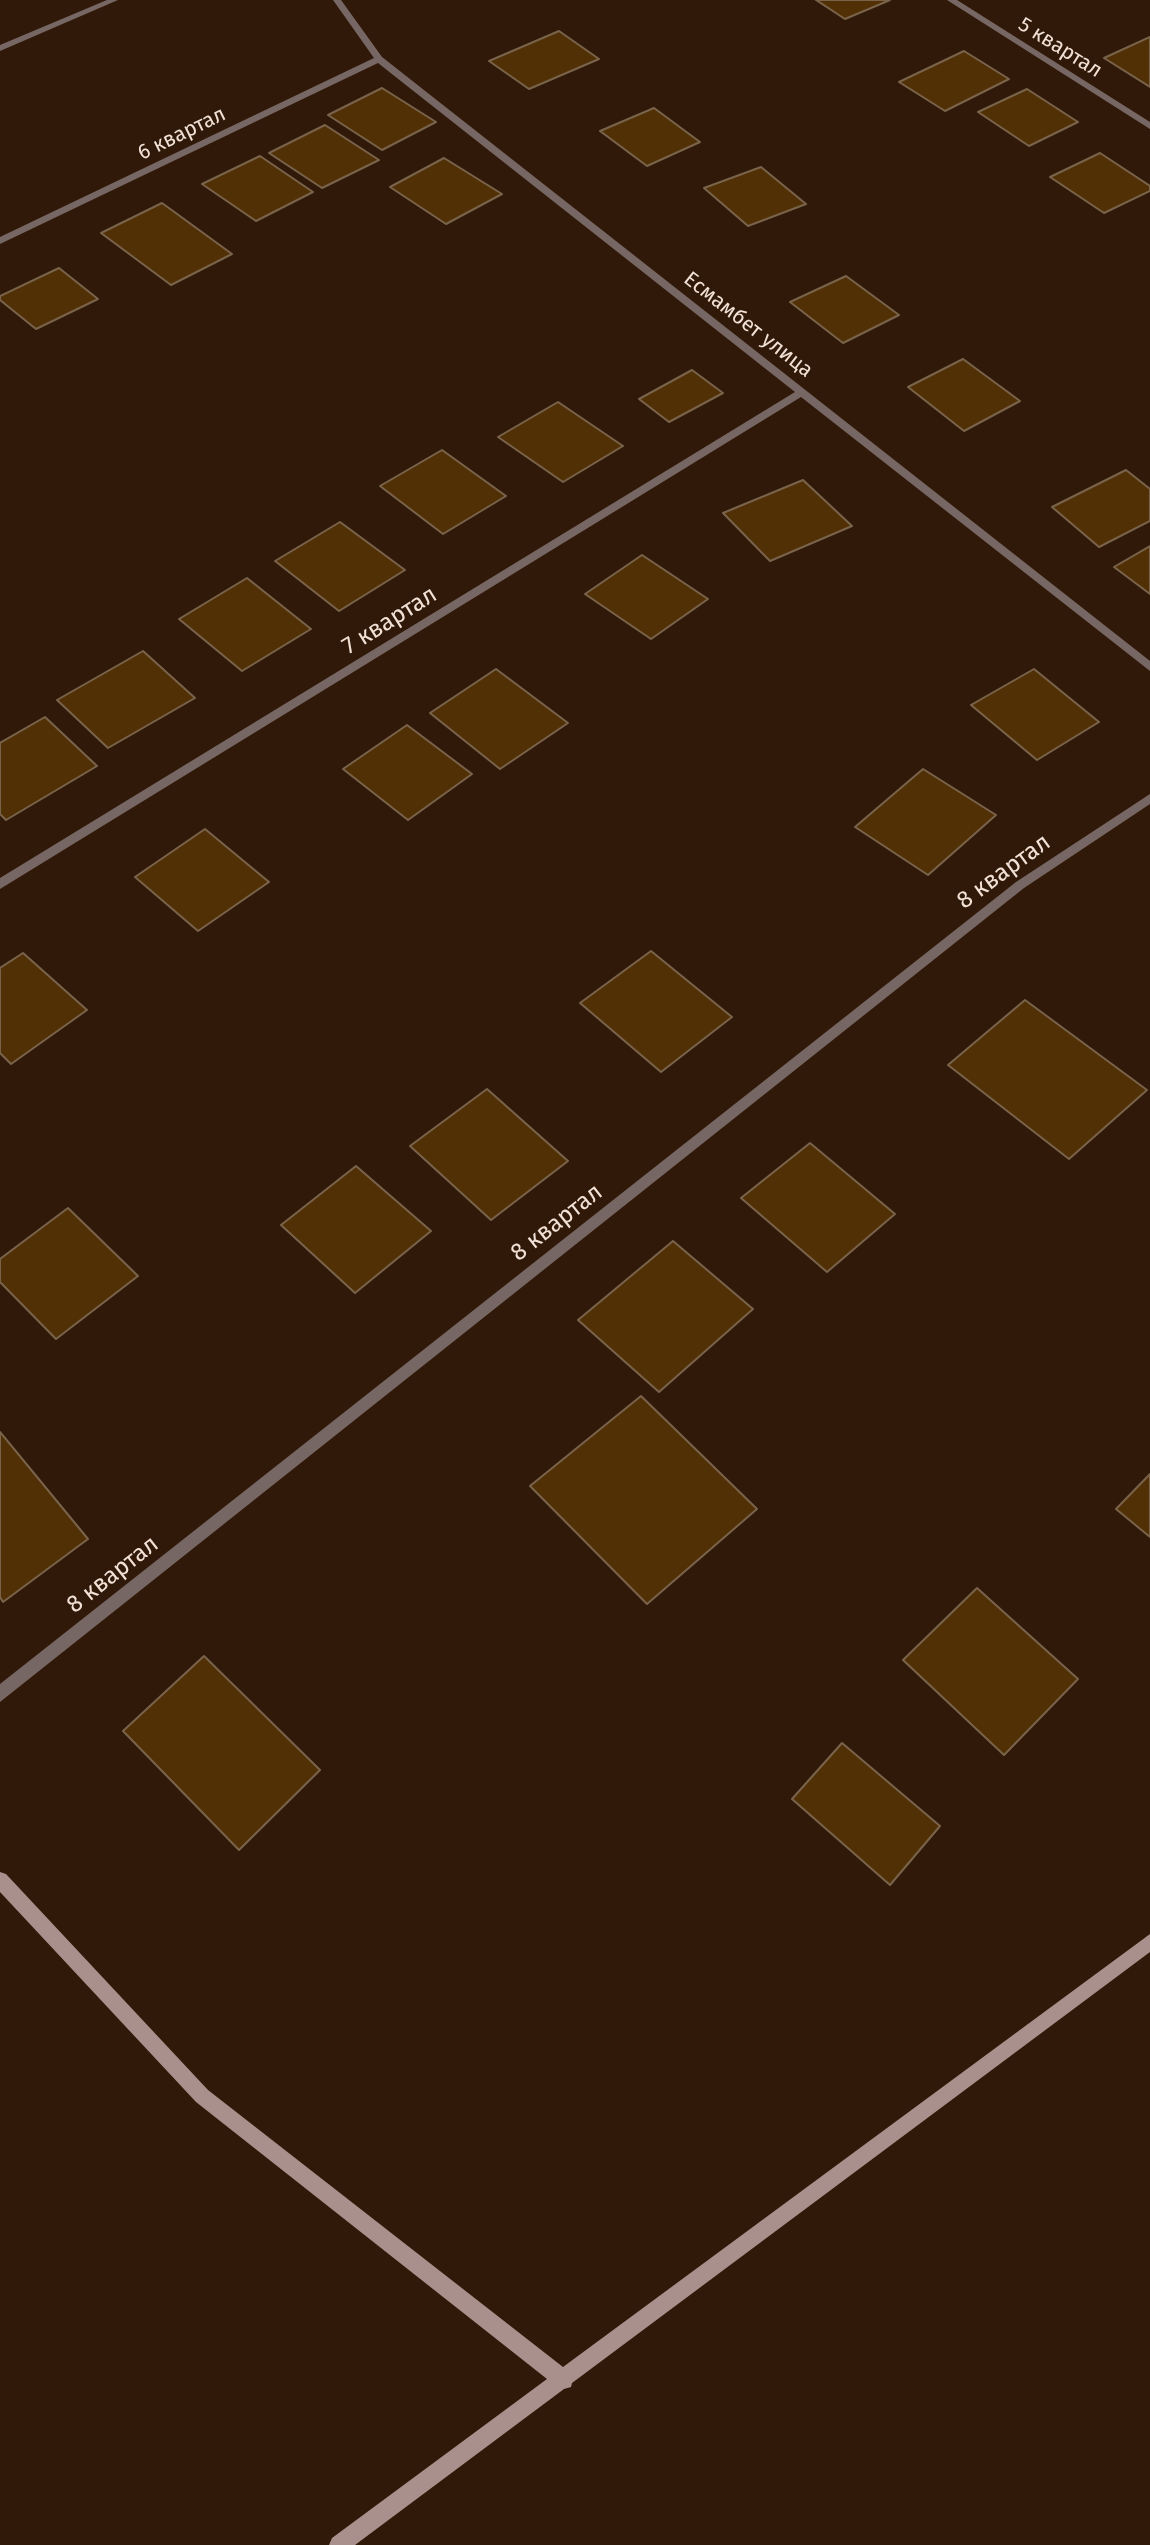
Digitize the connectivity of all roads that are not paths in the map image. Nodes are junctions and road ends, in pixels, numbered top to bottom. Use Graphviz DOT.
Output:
graph roads {
  1 [pos="114,0"];
  2 [pos="337,0"];
  3 [pos="951,0"];
  4 [pos="0,48"];
  5 [pos="379,59"];
  6 [pos="1150,126"];
  7 [pos="0,241"];
  8 [pos="802,392"];
  9 [pos="1150,667"];
  10 [pos="1150,798"];
  11 [pos="0,884"];
  12 [pos="0,1694"];
  13 [pos="0,1880"];
  14 [pos="1150,1942"];
  15 [pos="564,2380"];
  16 [pos="339,2545"];
  1 -- 4 [label="street"];
  2 -- 5 [label="street, Есмамбет улица"];
  3 -- 6 [label="street, 5 квартал"];
  5 -- 7 [label="street, 6 квартал"];
  5 -- 8 [label="street, Есмамбет улица"];
  8 -- 9 [label="street, Есмамбет улица"];
  8 -- 11 [label="street, 7 квартал"];
  10 -- 12 [label="street, 8 квартал"];
  13 -- 15 [label="main road"];
  14 -- 15 [label="main road"];
  15 -- 16 [label="main road"];
}
